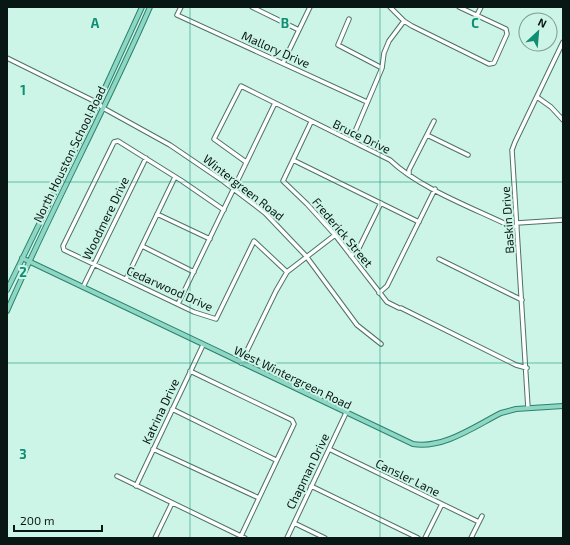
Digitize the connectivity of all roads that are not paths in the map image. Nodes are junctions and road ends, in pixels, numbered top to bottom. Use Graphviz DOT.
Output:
graph roads {
  1 [pos="142,7"];
  2 [pos="150,7"];
  3 [pos="181,7"];
  4 [pos="252,7"];
  5 [pos="310,7"];
  6 [pos="390,7"];
  7 [pos="459,7"];
  8 [pos="481,7"];
  9 [pos="477,15"];
  10 [pos="349,19"];
  11 [pos="404,22"];
  12 [pos="299,30"];
  13 [pos="563,42"];
  14 [pos="7,58"];
  15 [pos="283,63"];
  16 [pos="382,68"];
  17 [pos="537,97"];
  18 [pos="367,102"];
  19 [pos="98,103"];
  20 [pos="275,103"];
  21 [pos="103,108"];
  22 [pos="563,120"];
  23 [pos="434,121"];
  24 [pos="311,122"];
  25 [pos="427,135"];
  26 [pos="351,141"];
  27 [pos="468,155"];
  28 [pos="146,158"];
  29 [pos="293,160"];
  30 [pos="246,162"];
  31 [pos="409,176"];
  32 [pos="175,177"];
  33 [pos="234,189"];
  34 [pos="435,189"];
  35 [pos="381,203"];
  36 [pos="224,210"];
  37 [pos="157,214"];
  38 [pos="563,220"];
  39 [pos="419,222"];
  40 [pos="517,225"];
  41 [pos="335,235"];
  42 [pos="210,239"];
  43 [pos="142,246"];
  44 [pos="306,256"];
  45 [pos="351,256"];
  46 [pos="22,258"];
  47 [pos="439,259"];
  48 [pos="29,262"];
  49 [pos="94,264"];
  50 [pos="194,272"];
  51 [pos="287,272"];
  52 [pos="126,279"];
  53 [pos="83,287"];
  54 [pos="7,290"];
  55 [pos="378,293"];
  56 [pos="522,300"];
  57 [pos="178,304"];
  58 [pos="7,311"];
  59 [pos="381,344"];
  60 [pos="203,345"];
  61 [pos="241,363"];
  62 [pos="527,368"];
  63 [pos="190,371"];
  64 [pos="563,406"];
  65 [pos="528,408"];
  66 [pos="172,409"];
  67 [pos="346,414"];
  68 [pos="153,449"];
  69 [pos="329,450"];
  70 [pos="276,460"];
  71 [pos="117,476"];
  72 [pos="136,486"];
  73 [pos="311,486"];
  74 [pos="259,498"];
  75 [pos="172,503"];
  76 [pos="442,504"];
  77 [pos="482,516"];
  78 [pos="479,522"];
  79 [pos="294,523"];
  80 [pos="241,536"];
  81 [pos="155,538"];
  82 [pos="245,538"];
  83 [pos="286,538"];
  84 [pos="325,538"];
  85 [pos="418,538"];
  86 [pos="425,538"];
  87 [pos="471,538"];
  1 -- 19 [label="main road, North Houston School Road"];
  2 -- 21 [label="main road, North Houston School Road"];
  3 -- 15 [label="street, Mallory Drive"];
  4 -- 12 [label="street"];
  5 -- 12 [label="street"];
  6 -- 11 [label="street"];
  7 -- 9 [label="street"];
  8 -- 9 [label="street"];
  9 -- 11 [label="street"];
  10 -- 16 [label="street"];
  11 -- 16 [label="street"];
  12 -- 15 [label="street"];
  13 -- 17 [label="street, Baskin Drive"];
  14 -- 19 [label="street"];
  15 -- 18 [label="street, Mallory Drive"];
  16 -- 18 [label="street"];
  17 -- 22 [label="street"];
  17 -- 40 [label="street, Baskin Drive"];
  18 -- 26 [label="street"];
  19 -- 21 [label="street"];
  19 -- 46 [label="main road, North Houston School Road"];
  20 -- 24 [label="street, Bruce Drive"];
  20 -- 30 [label="street"];
  20 -- 30 [label="street, Bruce Drive"];
  21 -- 33 [label="street, Wintergreen Road"];
  21 -- 48 [label="main road, North Houston School Road"];
  23 -- 25 [label="street"];
  24 -- 26 [label="street, Bruce Drive"];
  24 -- 29 [label="street, Frederick Street"];
  25 -- 27 [label="street"];
  25 -- 31 [label="street"];
  26 -- 31 [label="street, Bruce Drive"];
  28 -- 32 [label="street"];
  28 -- 49 [label="street, Woodmere Drive"];
  28 -- 49 [label="street, Cedarwood Drive"];
  29 -- 35 [label="street"];
  29 -- 41 [label="street, Frederick Street"];
  30 -- 33 [label="street"];
  31 -- 34 [label="street, Bruce Drive"];
  32 -- 36 [label="street"];
  32 -- 37 [label="street"];
  33 -- 36 [label="street"];
  33 -- 44 [label="street, Wintergreen Road"];
  34 -- 39 [label="street"];
  34 -- 40 [label="street, Bruce Drive"];
  35 -- 39 [label="street"];
  35 -- 45 [label="street"];
  36 -- 42 [label="street"];
  37 -- 42 [label="street"];
  37 -- 43 [label="street"];
  38 -- 40 [label="street, Bruce Drive"];
  39 -- 55 [label="street"];
  40 -- 56 [label="street, Baskin Drive"];
  41 -- 44 [label="street"];
  41 -- 45 [label="street, Frederick Street"];
  42 -- 50 [label="street"];
  43 -- 50 [label="street"];
  43 -- 52 [label="street"];
  44 -- 51 [label="street"];
  44 -- 59 [label="street, Wintergreen Road"];
  45 -- 55 [label="street, Frederick Street"];
  46 -- 48 [label="main road, West Wintergreen Road"];
  46 -- 54 [label="main road, North Houston School Road"];
  47 -- 56 [label="street"];
  48 -- 53 [label="main road, West Wintergreen Road"];
  48 -- 58 [label="main road, North Houston School Road"];
  49 -- 52 [label="street, Cedarwood Drive"];
  49 -- 53 [label="street, Woodmere Drive"];
  50 -- 57 [label="street"];
  51 -- 57 [label="street, Cedarwood Drive"];
  51 -- 61 [label="street"];
  52 -- 57 [label="street, Cedarwood Drive"];
  53 -- 60 [label="main road, West Wintergreen Road"];
  55 -- 62 [label="street, Frederick Street"];
  56 -- 62 [label="street, Baskin Drive"];
  60 -- 61 [label="main road, West Wintergreen Road"];
  60 -- 63 [label="street, Katrina Drive"];
  61 -- 67 [label="main road, West Wintergreen Road"];
  62 -- 65 [label="street, Baskin Drive"];
  63 -- 66 [label="street, Katrina Drive"];
  63 -- 70 [label="street"];
  64 -- 65 [label="main road, West Wintergreen Road"];
  65 -- 67 [label="main road, West Wintergreen Road"];
  66 -- 68 [label="street, Katrina Drive"];
  66 -- 70 [label="street"];
  67 -- 69 [label="street, Chapman Drive"];
  68 -- 72 [label="street, Katrina Drive"];
  68 -- 74 [label="street"];
  69 -- 73 [label="street, Chapman Drive"];
  69 -- 76 [label="street, Cansler Lane"];
  70 -- 74 [label="street"];
  71 -- 72 [label="street"];
  72 -- 75 [label="street"];
  73 -- 79 [label="street, Chapman Drive"];
  73 -- 85 [label="street"];
  74 -- 80 [label="street"];
  75 -- 80 [label="street"];
  75 -- 81 [label="street"];
  76 -- 78 [label="street, Cansler Lane"];
  76 -- 86 [label="street"];
  77 -- 78 [label="street"];
  78 -- 87 [label="street"];
  79 -- 83 [label="street, Chapman Drive"];
  79 -- 84 [label="street"];
  80 -- 82 [label="street"];
}
